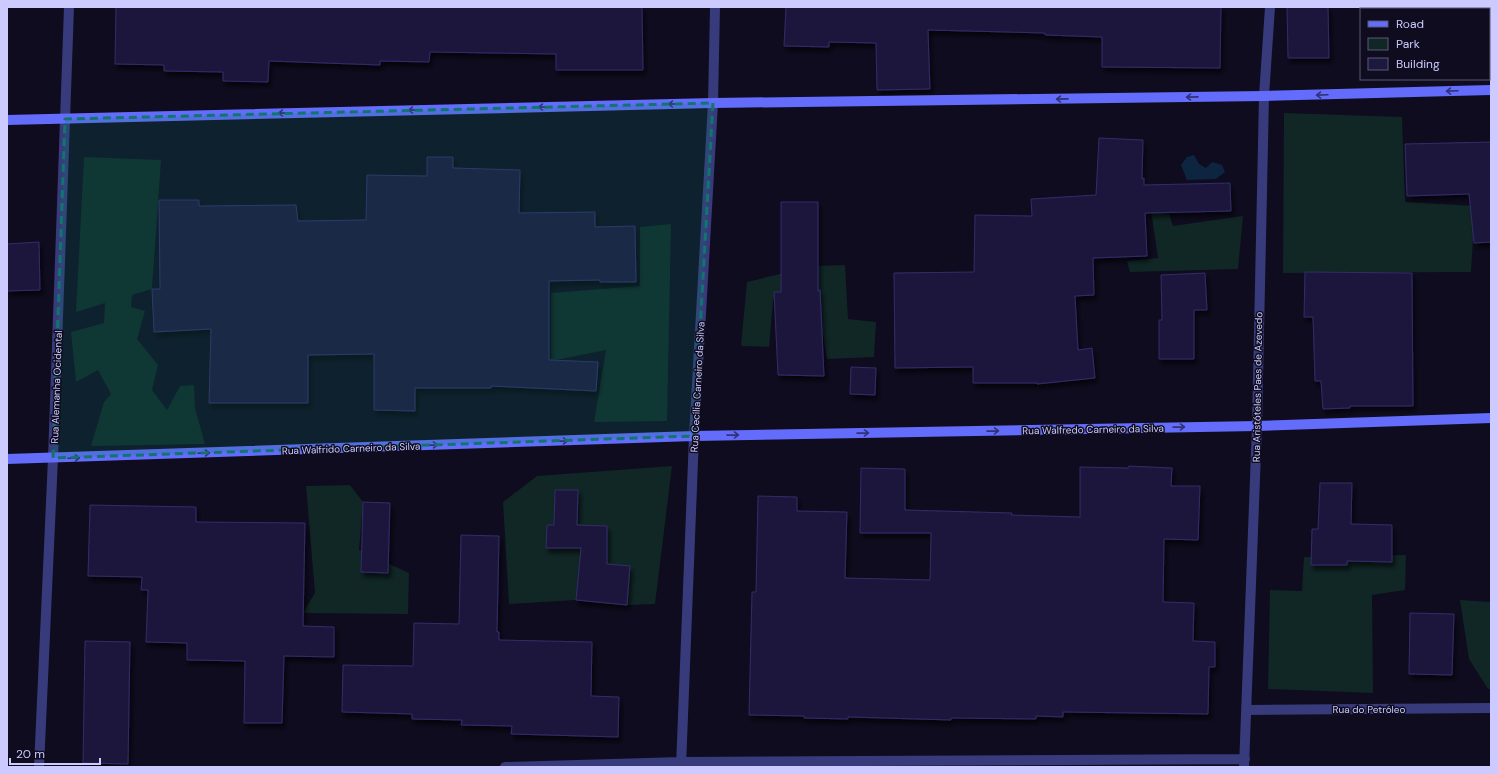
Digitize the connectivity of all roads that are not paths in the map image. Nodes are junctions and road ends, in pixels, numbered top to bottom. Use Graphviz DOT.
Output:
graph roads {
  1 [pos="69,7"];
  2 [pos="715,7"];
  3 [pos="1270,7"];
  4 [pos="1491,90"];
  5 [pos="1264,96"];
  6 [pos="713,103"];
  7 [pos="65,119"];
  8 [pos="7,120"];
  9 [pos="1491,418"];
  10 [pos="1257,426"];
  11 [pos="694,436"];
  12 [pos="53,458"];
  13 [pos="7,459"];
  14 [pos="1491,708"];
  15 [pos="1247,710"];
  16 [pos="1244,763"];
  17 [pos="681,765"];
  18 [pos="39,767"];
  19 [pos="505,767"];
  1 -- 7 [label="street, Rua Alemanha Ocidental"];
  2 -- 6 [label="street, Rua Cecília Carneiro da Silva"];
  3 -- 5 [label="street, Rua Aristóteles Paes de Azevedo"];
  4 -- 5 [label="main road, one-way"];
  5 -- 6 [label="main road, one-way"];
  5 -- 10 [label="street, Rua Aristóteles Paes de Azevedo"];
  6 -- 7 [label="main road, one-way"];
  6 -- 11 [label="street, Rua Cecília Carneiro da Silva"];
  7 -- 8 [label="main road"];
  7 -- 12 [label="street, Rua Alemanha Ocidental"];
  9 -- 10 [label="main road, Rua Walfredo Carneiro da Silva"];
  11 -- 10 [label="main road, Rua Walfredo Carneiro da Silva, one-way"];
  10 -- 15 [label="street, Rua Aristóteles Paes de Azevedo"];
  12 -- 11 [label="main road, Rua Walfrido Carneiro da Silva, one-way"];
  11 -- 17 [label="street, Rua Cecília Carneiro da Silva"];
  12 -- 13 [label="main road, Rua Walfrido Carneiro da Silva"];
  12 -- 18 [label="street, Rua Alemanha Ocidental"];
  14 -- 15 [label="street, Rua do Petróleo"];
  15 -- 16 [label="street, Rua Aristóteles Paes de Azevedo"];
  16 -- 17 [label="street"];
  17 -- 19 [label="street"];
}
